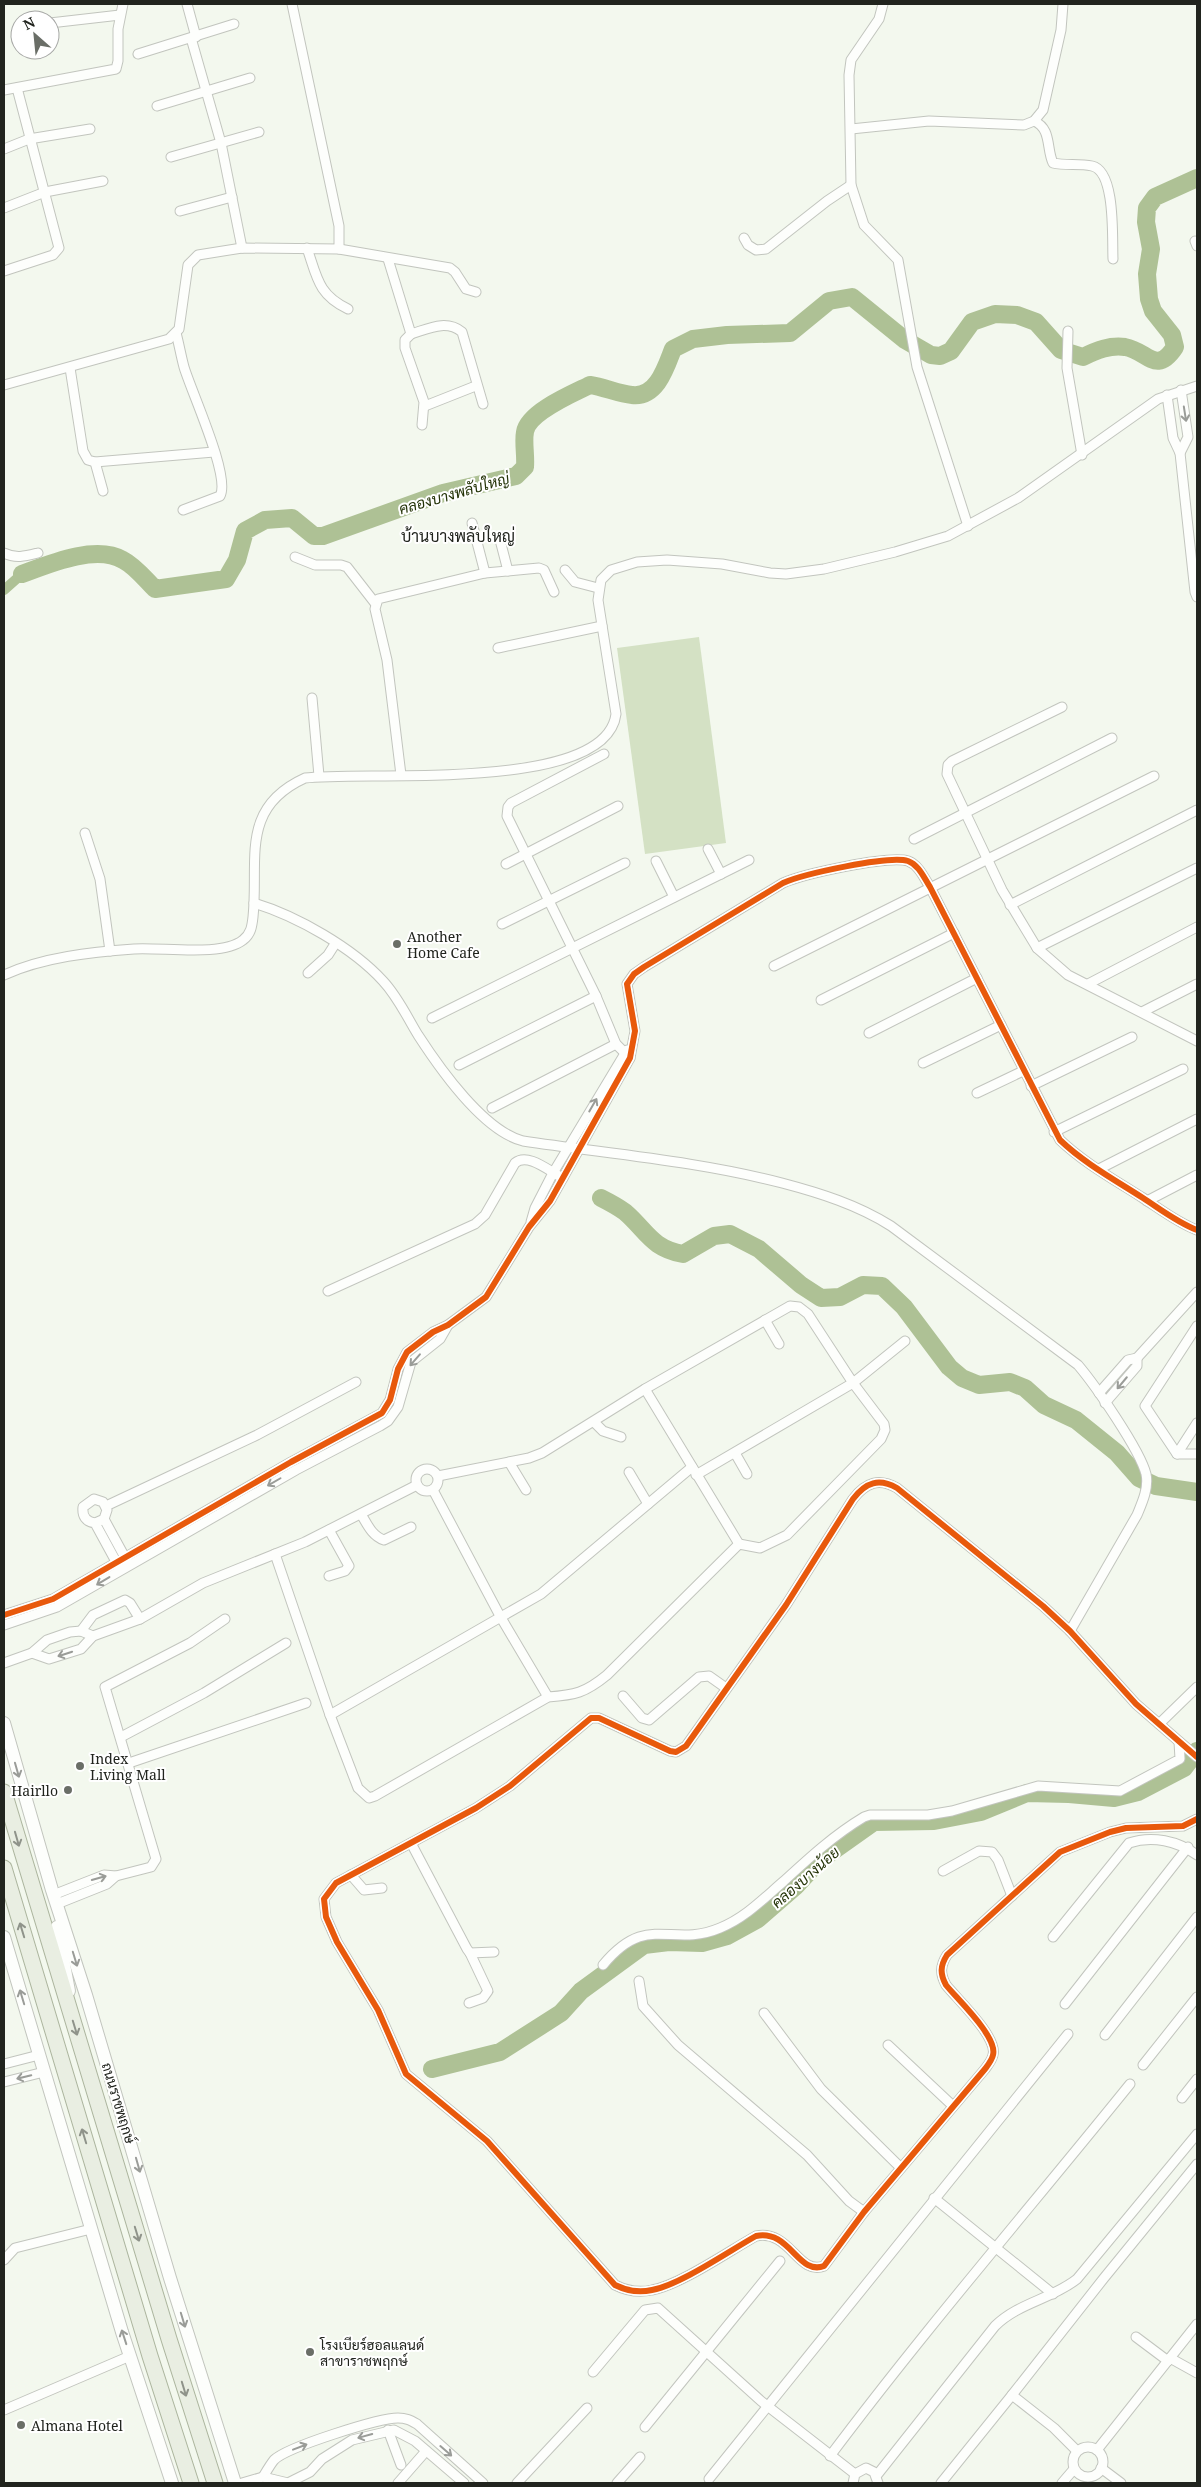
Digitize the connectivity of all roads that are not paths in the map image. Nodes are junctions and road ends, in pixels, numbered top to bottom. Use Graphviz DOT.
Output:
graph roads {
  1 [pos="123,4"];
  2 [pos="187,4"];
  3 [pos="292,4"];
  4 [pos="883,4"];
  5 [pos="1063,4"];
  6 [pos="120,15"];
  7 [pos="60,22"];
  8 [pos="234,24"];
  9 [pos="193,37"];
  10 [pos="138,54"];
  11 [pos="250,78"];
  12 [pos="17,88"];
  13 [pos="4,90"];
  14 [pos="206,91"];
  15 [pos="156,106"];
  16 [pos="1034,121"];
  17 [pos="90,129"];
  18 [pos="851,129"];
  19 [pos="259,132"];
  20 [pos="28,139"];
  21 [pos="221,143"];
  22 [pos="4,149"];
  23 [pos="171,157"];
  24 [pos="102,181"];
  25 [pos="851,185"];
  26 [pos="45,192"];
  27 [pos="232,197"];
  28 [pos="4,208"];
  29 [pos="180,211"];
  30 [pos="744,238"];
  31 [pos="242,244"];
  32 [pos="307,248"];
  33 [pos="339,249"];
  34 [pos="388,259"];
  35 [pos="1113,259"];
  36 [pos="4,271"];
  37 [pos="476,292"];
  38 [pos="348,309"];
  39 [pos="1068,331"];
  40 [pos="176,333"];
  41 [pos="411,334"];
  42 [pos="70,368"];
  43 [pos="4,385"];
  44 [pos="1197,386"];
  45 [pos="473,387"];
  46 [pos="1181,390"];
  47 [pos="1162,397"];
  48 [pos="484,404"];
  49 [pos="425,406"];
  50 [pos="422,425"];
  51 [pos="214,452"];
  52 [pos="1180,453"];
  53 [pos="1082,455"];
  54 [pos="95,462"];
  55 [pos="103,491"];
  56 [pos="183,510"];
  57 [pos="472,523"];
  58 [pos="968,526"];
  59 [pos="500,540"];
  60 [pos="4,553"];
  61 [pos="38,553"];
  62 [pos="295,557"];
  63 [pos="508,570"];
  64 [pos="565,570"];
  65 [pos="485,573"];
  66 [pos="1196,583"];
  67 [pos="598,588"];
  68 [pos="554,592"];
  69 [pos="1197,597"];
  70 [pos="375,603"];
  71 [pos="602,626"];
  72 [pos="498,648"];
  73 [pos="312,698"];
  74 [pos="1062,707"];
  75 [pos="1112,738"];
  76 [pos="604,754"];
  77 [pos="401,774"];
  78 [pos="320,776"];
  79 [pos="1154,776"];
  80 [pos="618,806"];
  81 [pos="1197,810"];
  82 [pos="964,812"];
  83 [pos="85,833"];
  84 [pos="914,839"];
  85 [pos="708,849"];
  86 [pos="526,854"];
  87 [pos="988,859"];
  88 [pos="749,860"];
  89 [pos="656,861"];
  90 [pos="624,863"];
  91 [pos="506,864"];
  92 [pos="1197,868"];
  93 [pos="721,874"];
  94 [pos="930,887"];
  95 [pos="674,897"];
  96 [pos="550,900"];
  97 [pos="254,903"];
  98 [pos="1010,905"];
  99 [pos="502,924"];
  100 [pos="1197,927"];
  101 [pos="954,933"];
  102 [pos="335,944"];
  103 [pos="573,948"];
  104 [pos="1037,948"];
  105 [pos="110,951"];
  106 [pos="774,966"];
  107 [pos="308,973"];
  108 [pos="4,975"];
  109 [pos="977,978"];
  110 [pos="1088,984"];
  111 [pos="1197,984"];
  112 [pos="596,996"];
  113 [pos="821,1000"];
  114 [pos="1142,1012"];
  115 [pos="432,1018"];
  116 [pos="1001,1025"];
  117 [pos="869,1033"];
  118 [pos="1132,1037"];
  119 [pos="1197,1041"];
  120 [pos="616,1044"];
  121 [pos="627,1056"];
  122 [pos="922,1063"];
  123 [pos="459,1065"];
  124 [pos="1183,1068"];
  125 [pos="1023,1071"];
  126 [pos="1031,1086"];
  127 [pos="977,1093"];
  128 [pos="492,1108"];
  129 [pos="1197,1119"];
  130 [pos="1054,1132"];
  131 [pos="569,1147"];
  132 [pos="580,1148"];
  133 [pos="1099,1169"];
  134 [pos="553,1174"];
  135 [pos="1197,1175"];
  136 [pos="563,1178"];
  137 [pos="1147,1201"];
  138 [pos="529,1227"];
  139 [pos="1197,1230"];
  140 [pos="328,1291"];
  141 [pos="1197,1292"];
  142 [pos="765,1320"];
  143 [pos="1197,1326"];
  144 [pos="905,1341"];
  145 [pos="779,1344"];
  146 [pos="1137,1358"];
  147 [pos="356,1382"];
  148 [pos="853,1383"];
  149 [pos="645,1390"];
  150 [pos="1099,1393"];
  151 [pos="1105,1403"];
  152 [pos="594,1422"];
  153 [pos="1197,1423"];
  154 [pos="622,1437"];
  155 [pos="735,1453"];
  156 [pos="1177,1454"];
  157 [pos="1197,1454"];
  158 [pos="509,1462"];
  159 [pos="694,1471"];
  160 [pos="629,1472"];
  161 [pos="747,1474"];
  162 [pos="438,1476"];
  163 [pos="417,1485"];
  164 [pos="433,1490"];
  165 [pos="526,1490"];
  166 [pos="648,1504"];
  167 [pos="106,1506"];
  168 [pos="361,1514"];
  169 [pos="100,1521"];
  170 [pos="411,1527"];
  171 [pos="329,1530"];
  172 [pos="739,1544"];
  173 [pos="275,1554"];
  174 [pos="123,1564"];
  175 [pos="329,1576"];
  176 [pos="55,1603"];
  177 [pos="4,1614"];
  178 [pos="500,1616"];
  179 [pos="140,1619"];
  180 [pos="225,1619"];
  181 [pos="4,1625"];
  182 [pos="81,1631"];
  183 [pos="1070,1632"];
  184 [pos="93,1636"];
  185 [pos="286,1643"];
  186 [pos="32,1653"];
  187 [pos="4,1663"];
  188 [pos="1197,1687"];
  189 [pos="726,1688"];
  190 [pos="622,1696"];
  191 [pos="548,1697"];
  192 [pos="306,1703"];
  193 [pos="330,1715"];
  194 [pos="4,1723"];
  195 [pos="1159,1724"];
  196 [pos="121,1737"];
  197 [pos="1181,1744"];
  198 [pos="1197,1757"];
  199 [pos="129,1763"];
  200 [pos="4,1792"];
  201 [pos="1197,1819"];
  202 [pos="411,1843"];
  203 [pos="1188,1848"];
  204 [pos="1197,1855"];
  205 [pos="4,1868"];
  206 [pos="942,1871"];
  207 [pos="351,1875"];
  208 [pos="382,1888"];
  209 [pos="54,1896"];
  210 [pos="1012,1896"];
  211 [pos="1197,1917"];
  212 [pos="1053,1936"];
  213 [pos="4,1937"];
  214 [pos="494,1952"];
  215 [pos="470,1953"];
  216 [pos="603,1965"];
  217 [pos="638,1981"];
  218 [pos="1197,1997"];
  219 [pos="469,2003"];
  220 [pos="1065,2004"];
  221 [pos="68,2006"];
  222 [pos="764,2013"];
  223 [pos="1068,2034"];
  224 [pos="1105,2035"];
  225 [pos="888,2045"];
  226 [pos="36,2056"];
  227 [pos="4,2064"];
  228 [pos="1143,2066"];
  229 [pos="44,2072"];
  230 [pos="1197,2078"];
  231 [pos="4,2082"];
  232 [pos="1130,2084"];
  233 [pos="1182,2098"];
  234 [pos="954,2106"];
  235 [pos="1197,2134"];
  236 [pos="1197,2164"];
  237 [pos="901,2168"];
  238 [pos="934,2198"];
  239 [pos="864,2212"];
  240 [pos="91,2229"];
  241 [pos="997,2248"];
  242 [pos="4,2260"];
  243 [pos="780,2261"];
  244 [pos="1053,2294"];
  245 [pos="1197,2324"];
  246 [pos="1136,2337"];
  247 [pos="705,2352"];
  248 [pos="130,2356"];
  249 [pos="1169,2360"];
  250 [pos="593,2372"];
  251 [pos="1197,2373"];
  252 [pos="1012,2396"];
  253 [pos="767,2406"];
  254 [pos="587,2408"];
  255 [pos="4,2410"];
  256 [pos="645,2427"];
  257 [pos="388,2430"];
  258 [pos="432,2437"];
  259 [pos="424,2449"];
  260 [pos="1097,2450"];
  261 [pos="1077,2451"];
  262 [pos="830,2456"];
  263 [pos="640,2457"];
  264 [pos="401,2465"];
  265 [pos="1074,2468"];
  266 [pos="1101,2468"];
  267 [pos="263,2477"];
  268 [pos="709,2478"];
  269 [pos="854,2479"];
  270 [pos="878,2479"];
  271 [pos="1080,2480"];
  272 [pos="172,2483"];
  273 [pos="191,2483"];
  274 [pos="215,2483"];
  275 [pos="235,2483"];
  276 [pos="242,2483"];
  277 [pos="398,2483"];
  278 [pos="464,2483"];
  279 [pos="483,2483"];
  280 [pos="517,2483"];
  281 [pos="618,2483"];
  282 [pos="941,2483"];
  283 [pos="1062,2483"];
  284 [pos="1121,2483"];
  1 -- 6 [label="street"];
  2 -- 9 [label="street"];
  3 -- 33 [label="street"];
  4 -- 18 [label="street"];
  5 -- 16 [label="street"];
  6 -- 7 [label="street"];
  6 -- 12 [label="street"];
  8 -- 9 [label="street"];
  9 -- 10 [label="street"];
  9 -- 14 [label="street"];
  11 -- 14 [label="street"];
  12 -- 13 [label="street"];
  12 -- 20 [label="street"];
  14 -- 15 [label="street"];
  14 -- 21 [label="street"];
  16 -- 18 [label="street"];
  16 -- 35 [label="street"];
  17 -- 20 [label="street"];
  18 -- 25 [label="street"];
  19 -- 21 [label="street"];
  20 -- 22 [label="street"];
  20 -- 26 [label="street"];
  21 -- 23 [label="street"];
  21 -- 27 [label="street"];
  24 -- 26 [label="street"];
  25 -- 30 [label="street"];
  25 -- 58 [label="street"];
  26 -- 28 [label="street"];
  26 -- 36 [label="street"];
  27 -- 29 [label="street"];
  27 -- 31 [label="street"];
  31 -- 32 [label="street"];
  31 -- 40 [label="street"];
  32 -- 33 [label="street"];
  32 -- 38 [label="street"];
  33 -- 34 [label="street"];
  34 -- 37 [label="street"];
  34 -- 41 [label="street"];
  39 -- 53 [label="street"];
  40 -- 42 [label="street"];
  40 -- 51 [label="street"];
  41 -- 48 [label="street"];
  41 -- 49 [label="street"];
  42 -- 43 [label="street"];
  42 -- 54 [label="street"];
  44 -- 46 [label="street"];
  45 -- 49 [label="street"];
  46 -- 47 [label="street"];
  46 -- 52 [label="street, one-way"];
  47 -- 52 [label="street"];
  47 -- 53 [label="street"];
  49 -- 50 [label="street"];
  51 -- 54 [label="street"];
  51 -- 56 [label="street"];
  52 -- 66 [label="street"];
  53 -- 58 [label="street"];
  54 -- 55 [label="street"];
  57 -- 65 [label="street"];
  58 -- 67 [label="street"];
  59 -- 63 [label="street"];
  60 -- 61 [label="street"];
  62 -- 70 [label="street"];
  63 -- 65 [label="street"];
  63 -- 68 [label="street"];
  64 -- 67 [label="street"];
  65 -- 70 [label="street"];
  66 -- 69 [label="street"];
  67 -- 71 [label="street"];
  70 -- 77 [label="street"];
  71 -- 72 [label="street"];
  71 -- 77 [label="street"];
  73 -- 78 [label="street"];
  74 -- 82 [label="street"];
  75 -- 82 [label="street"];
  76 -- 86 [label="street"];
  77 -- 78 [label="street"];
  78 -- 97 [label="street"];
  79 -- 87 [label="street"];
  80 -- 86 [label="street"];
  81 -- 98 [label="street"];
  82 -- 84 [label="street"];
  82 -- 87 [label="street"];
  83 -- 105 [label="street"];
  85 -- 93 [label="street"];
  86 -- 91 [label="street"];
  86 -- 96 [label="street"];
  87 -- 94 [label="street"];
  87 -- 98 [label="street"];
  88 -- 93 [label="street"];
  89 -- 95 [label="street"];
  90 -- 96 [label="street"];
  92 -- 104 [label="street"];
  93 -- 95 [label="street"];
  94 -- 101 [label="street"];
  94 -- 106 [label="street"];
  94 -- 121 [label="street"];
  95 -- 103 [label="street"];
  96 -- 99 [label="street"];
  96 -- 103 [label="street"];
  97 -- 102 [label="street"];
  97 -- 105 [label="street"];
  98 -- 104 [label="street"];
  100 -- 110 [label="street"];
  101 -- 109 [label="street"];
  101 -- 113 [label="street"];
  102 -- 107 [label="street"];
  102 -- 131 [label="street"];
  103 -- 112 [label="street"];
  103 -- 115 [label="street"];
  104 -- 110 [label="street"];
  105 -- 108 [label="street"];
  109 -- 116 [label="street"];
  109 -- 117 [label="street"];
  110 -- 114 [label="street"];
  111 -- 114 [label="street"];
  112 -- 120 [label="street"];
  112 -- 123 [label="street"];
  114 -- 119 [label="street"];
  116 -- 122 [label="street"];
  116 -- 125 [label="street"];
  118 -- 126 [label="street"];
  120 -- 121 [label="street"];
  120 -- 128 [label="street"];
  131 -- 121 [label="street, one-way"];
  121 -- 132 [label="street"];
  124 -- 130 [label="street"];
  125 -- 126 [label="street"];
  125 -- 127 [label="street"];
  126 -- 130 [label="street"];
  129 -- 133 [label="street"];
  130 -- 133 [label="street"];
  131 -- 132 [label="street"];
  131 -- 134 [label="street"];
  132 -- 136 [label="street"];
  132 -- 150 [label="street"];
  133 -- 137 [label="street"];
  134 -- 136 [label="street"];
  134 -- 138 [label="street"];
  134 -- 140 [label="street"];
  135 -- 137 [label="street"];
  136 -- 138 [label="street"];
  137 -- 139 [label="street"];
  138 -- 174 [label="street"];
  141 -- 146 [label="street"];
  142 -- 145 [label="street"];
  142 -- 148 [label="street"];
  142 -- 149 [label="street"];
  143 -- 156 [label="street"];
  144 -- 148 [label="street"];
  146 -- 150 [label="street"];
  146 -- 151 [label="street, one-way"];
  147 -- 167 [label="street"];
  148 -- 155 [label="street"];
  148 -- 172 [label="street"];
  149 -- 152 [label="street"];
  149 -- 159 [label="street"];
  150 -- 151 [label="street"];
  151 -- 183 [label="street"];
  152 -- 154 [label="street"];
  152 -- 158 [label="street"];
  153 -- 156 [label="street"];
  155 -- 159 [label="street"];
  155 -- 161 [label="street"];
  156 -- 157 [label="street"];
  158 -- 162 [label="street"];
  158 -- 165 [label="street"];
  159 -- 166 [label="street"];
  159 -- 172 [label="street"];
  160 -- 166 [label="street"];
  162 -- 163 [label="street"];
  162 -- 164 [label="street"];
  163 -- 164 [label="street"];
  163 -- 168 [label="street"];
  164 -- 178 [label="street"];
  166 -- 178 [label="street"];
  167 -- 169 [label="street"];
  167 -- 169 [label="street"];
  168 -- 170 [label="street"];
  168 -- 171 [label="street"];
  169 -- 174 [label="street"];
  171 -- 173 [label="street"];
  171 -- 175 [label="street"];
  172 -- 191 [label="street"];
  173 -- 179 [label="street"];
  173 -- 193 [label="street"];
  174 -- 176 [label="street"];
  176 -- 177 [label="street"];
  176 -- 181 [label="street"];
  178 -- 191 [label="street"];
  178 -- 193 [label="street"];
  179 -- 182 [label="street"];
  179 -- 184 [label="street"];
  180 -- 196 [label="street"];
  182 -- 184 [label="street"];
  182 -- 186 [label="street"];
  183 -- 189 [label="street"];
  183 -- 195 [label="street"];
  184 -- 186 [label="street, one-way"];
  185 -- 196 [label="street"];
  186 -- 187 [label="street"];
  188 -- 195 [label="street"];
  189 -- 190 [label="street"];
  189 -- 202 [label="street"];
  191 -- 193 [label="street"];
  192 -- 199 [label="street"];
  194 -- 209 [label="main road, ถนนราชพฤกษ์, one-way"];
  195 -- 197 [label="street"];
  196 -- 199 [label="street"];
  197 -- 198 [label="street"];
  197 -- 216 [label="street"];
  199 -- 209 [label="street"];
  200 -- 221 [label="main road, ถนนราชพฤกษ์, one-way"];
  201 -- 210 [label="street"];
  202 -- 207 [label="street"];
  202 -- 215 [label="street"];
  203 -- 204 [label="street"];
  203 -- 212 [label="street"];
  203 -- 220 [label="street"];
  273 -- 205 [label="main road, one-way"];
  206 -- 210 [label="street"];
  207 -- 208 [label="street"];
  207 -- 239 [label="street"];
  209 -- 221 [label="main road"];
  209 -- 275 [label="main road, ถนนราชพฤกษ์, one-way"];
  210 -- 234 [label="street"];
  211 -- 224 [label="street"];
  226 -- 213 [label="main road, one-way"];
  214 -- 215 [label="street"];
  215 -- 219 [label="street"];
  217 -- 239 [label="street"];
  218 -- 228 [label="street"];
  221 -- 274 [label="main road, ถนนราชพฤกษ์, one-way"];
  222 -- 237 [label="street"];
  223 -- 238 [label="street"];
  225 -- 234 [label="street"];
  226 -- 227 [label="street"];
  226 -- 229 [label="main road"];
  229 -- 231 [label="street, one-way"];
  229 -- 240 [label="main road"];
  230 -- 233 [label="street"];
  232 -- 241 [label="street"];
  234 -- 237 [label="street"];
  235 -- 244 [label="street"];
  236 -- 252 [label="street"];
  237 -- 239 [label="street"];
  238 -- 241 [label="street"];
  238 -- 253 [label="street"];
  240 -- 242 [label="street"];
  248 -- 240 [label="main road, one-way"];
  241 -- 244 [label="street"];
  241 -- 262 [label="street"];
  243 -- 247 [label="street"];
  244 -- 270 [label="street"];
  245 -- 249 [label="street"];
  246 -- 249 [label="street"];
  247 -- 250 [label="street"];
  247 -- 253 [label="street"];
  247 -- 256 [label="street"];
  248 -- 255 [label="street"];
  248 -- 272 [label="main road"];
  249 -- 251 [label="street"];
  249 -- 260 [label="street"];
  252 -- 261 [label="street"];
  252 -- 282 [label="street"];
  253 -- 262 [label="street"];
  253 -- 268 [label="street"];
  254 -- 280 [label="street"];
  257 -- 259 [label="street"];
  257 -- 264 [label="street"];
  257 -- 267 [label="street, one-way"];
  258 -- 259 [label="street"];
  267 -- 258 [label="street, one-way"];
  258 -- 279 [label="street, one-way"];
  259 -- 277 [label="street"];
  259 -- 278 [label="street"];
  260 -- 261 [label="street"];
  260 -- 266 [label="street"];
  261 -- 265 [label="street"];
  262 -- 269 [label="street"];
  263 -- 281 [label="street"];
  265 -- 271 [label="street"];
  265 -- 283 [label="street"];
  266 -- 271 [label="street"];
  266 -- 284 [label="street"];
  267 -- 276 [label="street"];
  269 -- 270 [label="street"];
}
